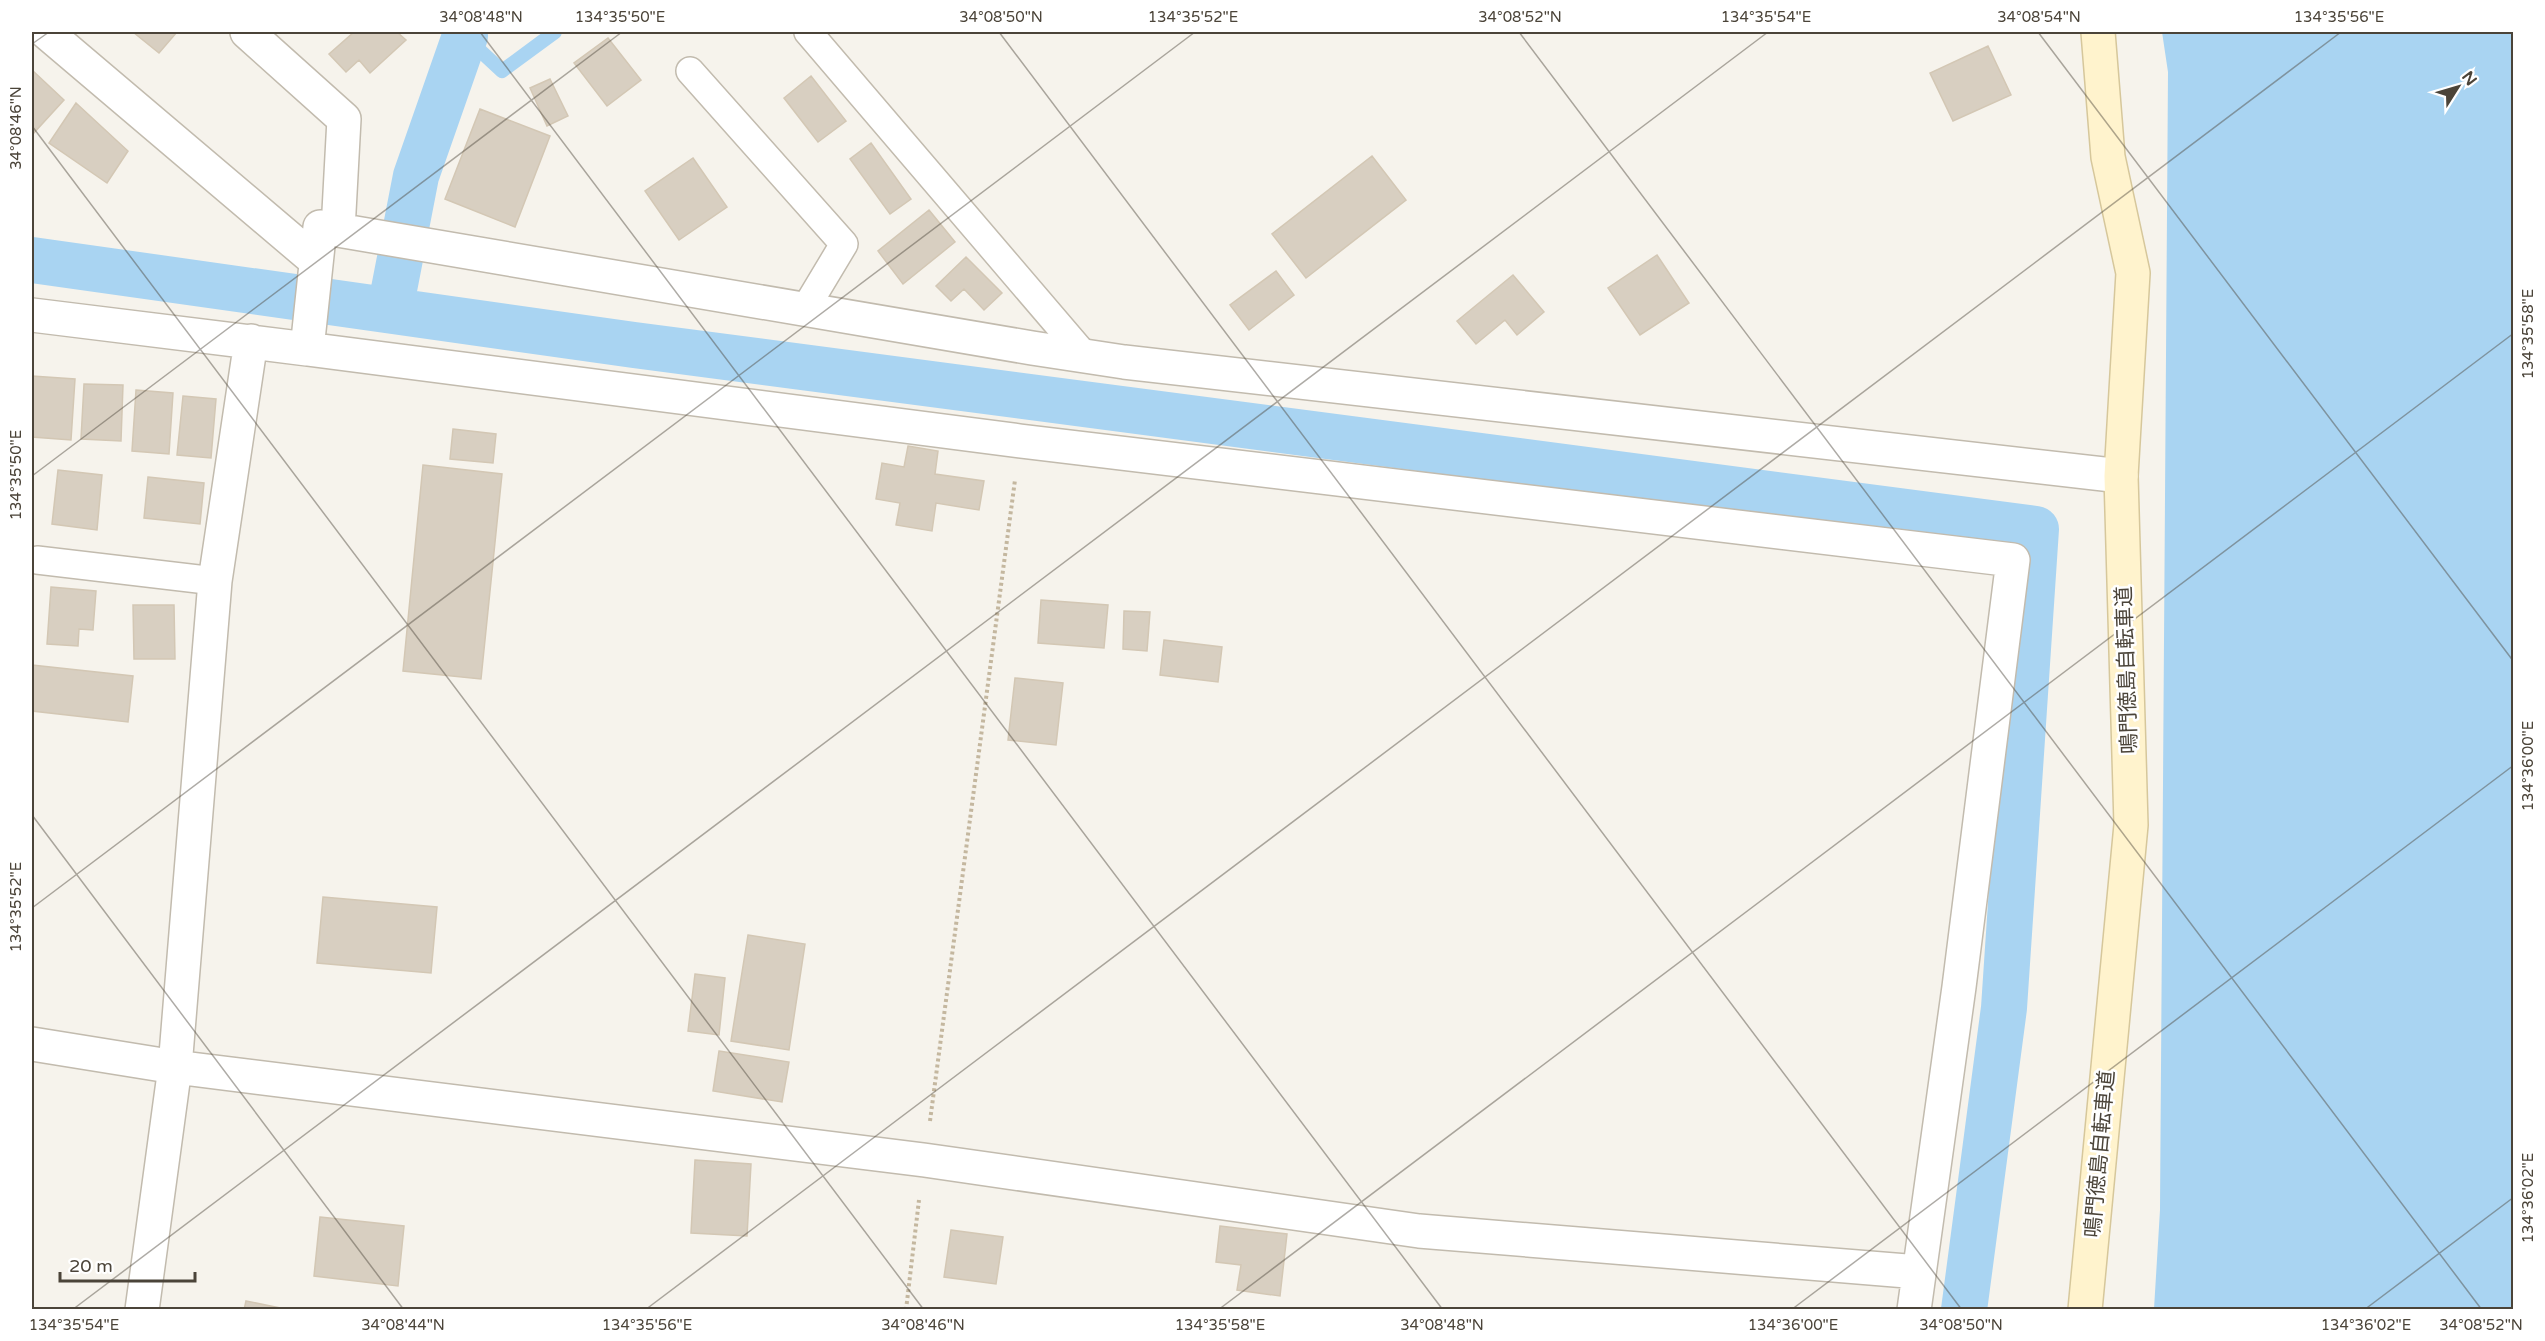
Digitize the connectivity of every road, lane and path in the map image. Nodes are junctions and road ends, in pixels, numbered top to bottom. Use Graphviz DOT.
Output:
graph roads {
  1 [pos="46,32"];
  2 [pos="247,32"];
  3 [pos="808,32"];
  4 [pos="2098,32"];
  5 [pos="690,71"];
  6 [pos="338,230"];
  7 [pos="316,261"];
  8 [pos="805,309"];
  9 [pos="32,315"];
  10 [pos="251,341"];
  11 [pos="307,349"];
  12 [pos="1085,356"];
  13 [pos="1020,441"];
  14 [pos="2121,476"];
  15 [pos="37,560"];
  16 [pos="215,581"];
  17 [pos="32,1044"];
  18 [pos="175,1067"];
  19 [pos="924,1160"];
  20 [pos="1919,1272"];
  21 [pos="142,1310"];
  22 [pos="906,1310"];
  23 [pos="1914,1310"];
  24 [pos="2085,1310"];
  1 -- 7 [label="street"];
  2 -- 6 [label="street"];
  3 -- 12 [label="lane"];
  4 -- 14 [label="main road, 鳴門徳島自転車道"];
  5 -- 8 [label="lane"];
  6 -- 7 [label="street"];
  6 -- 8 [label="street"];
  7 -- 11 [label="street"];
  8 -- 12 [label="street"];
  9 -- 10 [label="street"];
  10 -- 11 [label="street"];
  10 -- 16 [label="street"];
  11 -- 13 [label="street"];
  12 -- 14 [label="street"];
  13 -- 19 [label="path"];
  13 -- 20 [label="street"];
  14 -- 24 [label="main road, 鳴門徳島自転車道"];
  15 -- 16 [label="lane"];
  16 -- 18 [label="street"];
  17 -- 18 [label="street"];
  18 -- 19 [label="street"];
  18 -- 21 [label="street"];
  19 -- 20 [label="street"];
  19 -- 22 [label="path"];
  20 -- 23 [label="street"];
}
